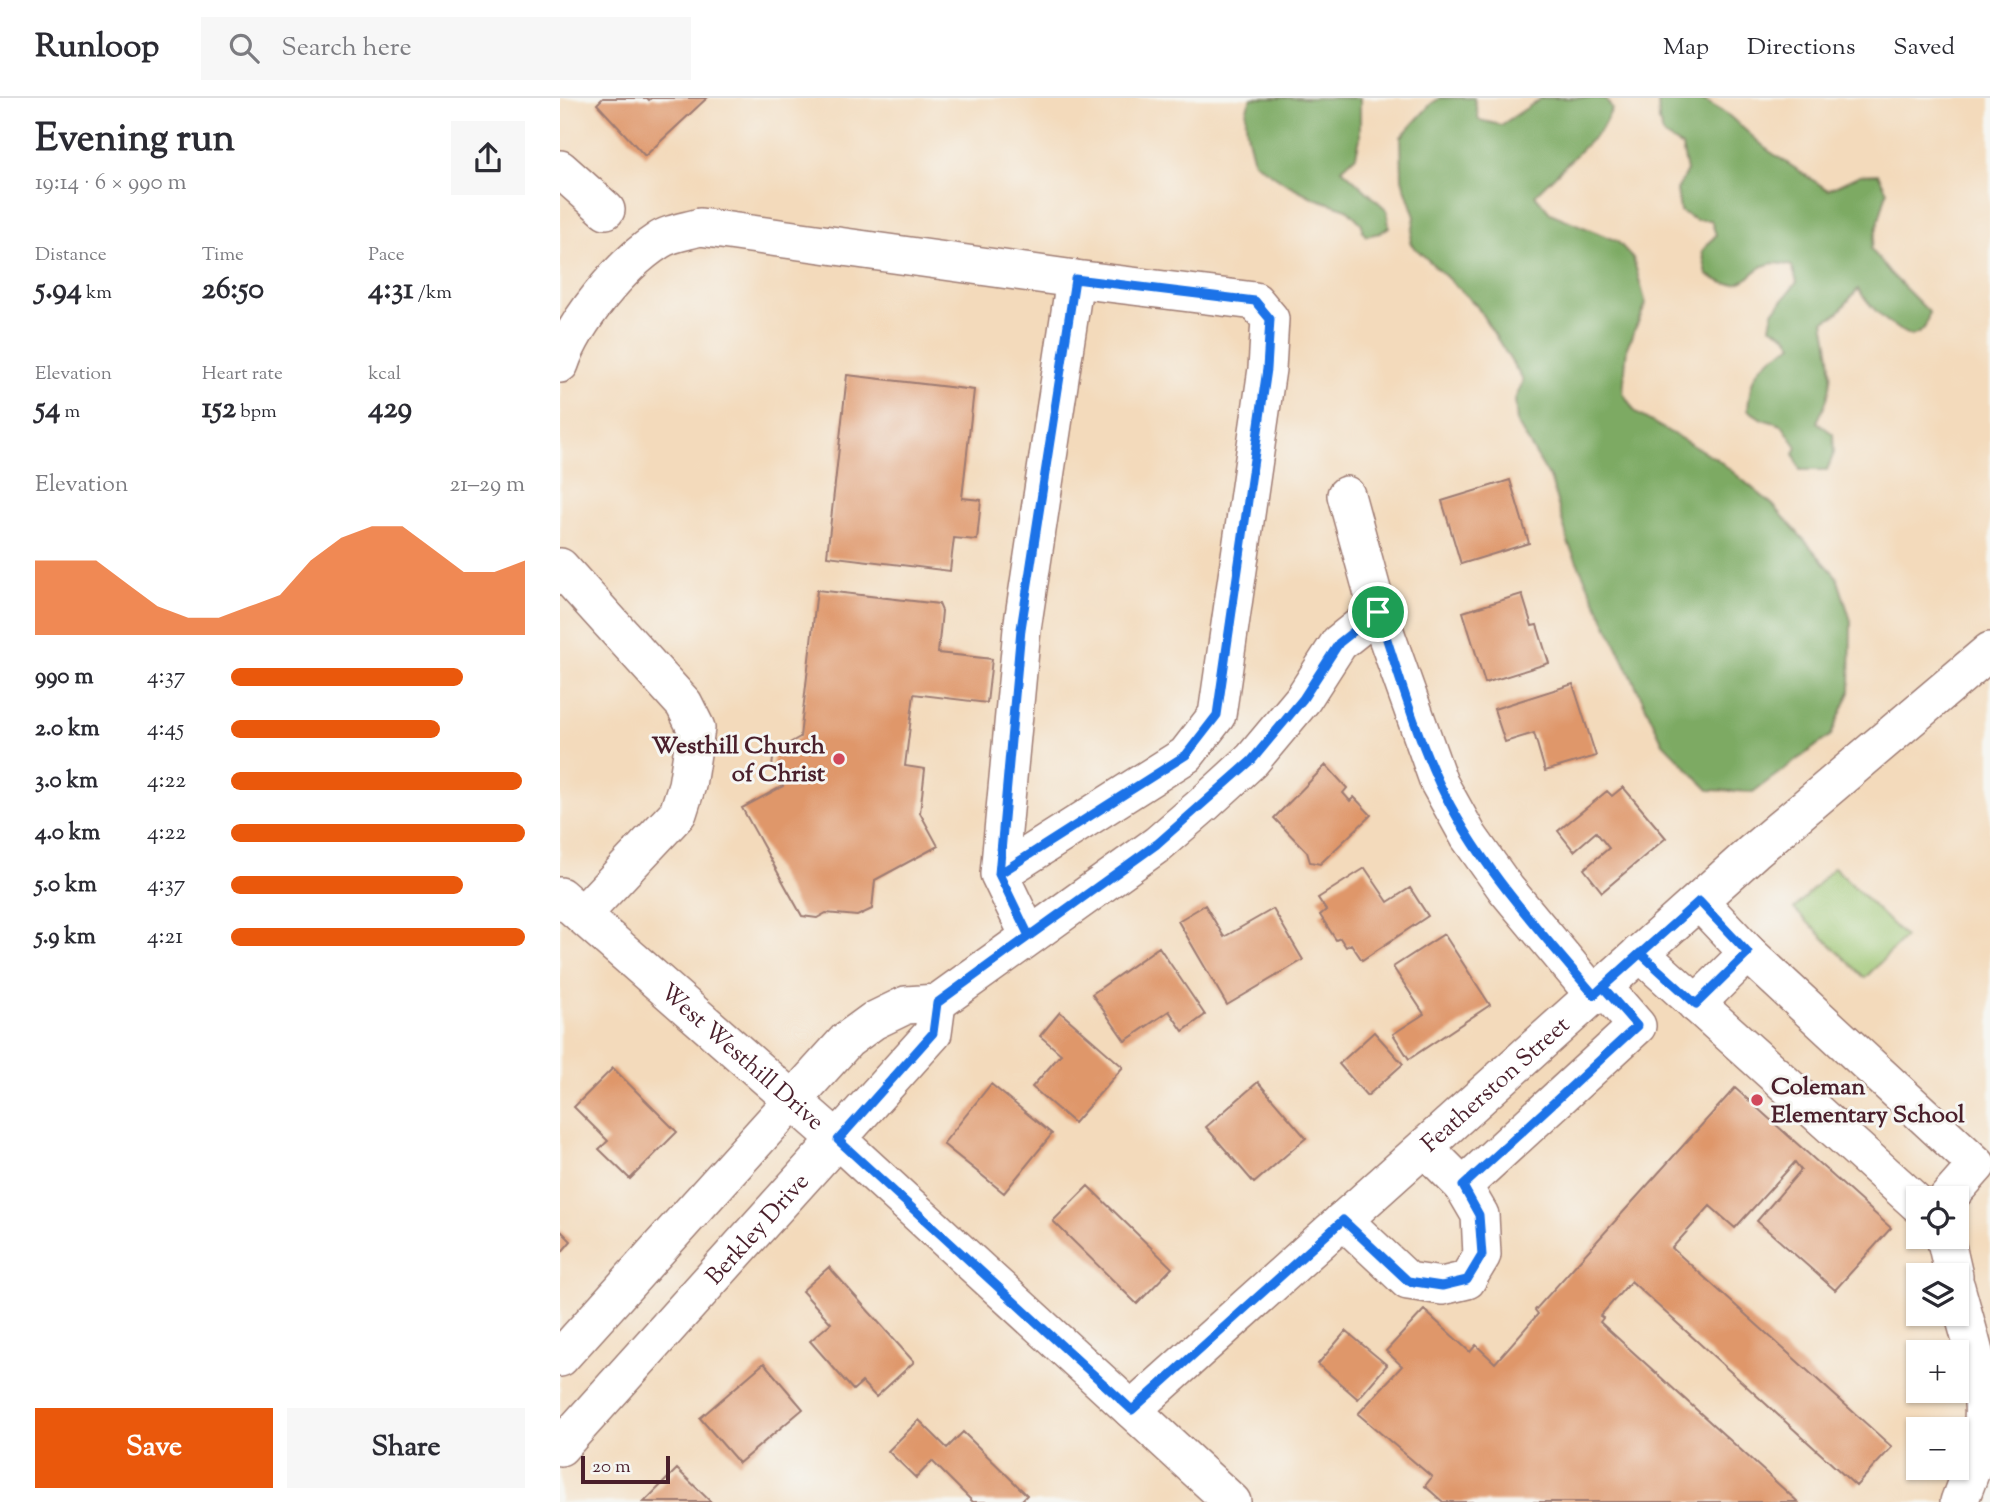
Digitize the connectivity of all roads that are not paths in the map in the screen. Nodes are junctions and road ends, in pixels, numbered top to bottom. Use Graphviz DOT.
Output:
graph roads {
  1 [pos="560,169"];
  2 [pos="606,211"];
  3 [pos="1075,279"];
  4 [pos="560,364"];
  5 [pos="1346,495"];
  6 [pos="560,567"];
  7 [pos="1378,612"];
  8 [pos="1990,651"];
  9 [pos="999,874"];
  10 [pos="1699,901"];
  11 [pos="571,906"];
  12 [pos="1029,936"];
  13 [pos="1640,953"];
  14 [pos="1748,953"];
  15 [pos="1599,991"];
  16 [pos="937,1003"];
  17 [pos="1696,1004"];
  18 [pos="793,1100"];
  19 [pos="838,1140"];
  20 [pos="1425,1147"];
  21 [pos="1463,1186"];
  22 [pos="1958,1186"];
  23 [pos="1906,1193"];
  24 [pos="1343,1220"];
  25 [pos="1965,1326"];
  26 [pos="560,1358"];
  27 [pos="1132,1410"];
  28 [pos="560,1447"];
  29 [pos="1232,1502"];
  30 [pos="1959,1502"];
  1 -- 2 [label="street"];
  3 -- 4 [label="street"];
  3 -- 9 [label="street"];
  3 -- 9 [label="street"];
  5 -- 7 [label="street"];
  6 -- 11 [label="street"];
  7 -- 12 [label="street"];
  7 -- 15 [label="street"];
  8 -- 10 [label="street, Featherston Street"];
  9 -- 12 [label="street"];
  10 -- 13 [label="street, Featherston Street"];
  10 -- 14 [label="street"];
  11 -- 18 [label="street, West Westhill Drive"];
  12 -- 16 [label="street"];
  13 -- 15 [label="street, Featherston Street"];
  13 -- 17 [label="street"];
  14 -- 17 [label="street"];
  14 -- 22 [label="street"];
  15 -- 20 [label="street, Featherston Street"];
  15 -- 21 [label="street"];
  16 -- 18 [label="street"];
  16 -- 19 [label="street, Berkley Drive"];
  17 -- 23 [label="street"];
  18 -- 19 [label="street, West Westhill Drive"];
  18 -- 26 [label="street"];
  19 -- 27 [label="street, West Westhill Drive"];
  19 -- 28 [label="street, Berkley Drive"];
  20 -- 21 [label="street"];
  20 -- 24 [label="street, Featherston Street"];
  21 -- 24 [label="street"];
  24 -- 27 [label="street, Featherston Street"];
  25 -- 30 [label="street"];
  27 -- 29 [label="street, West Westhill Drive"];
}
